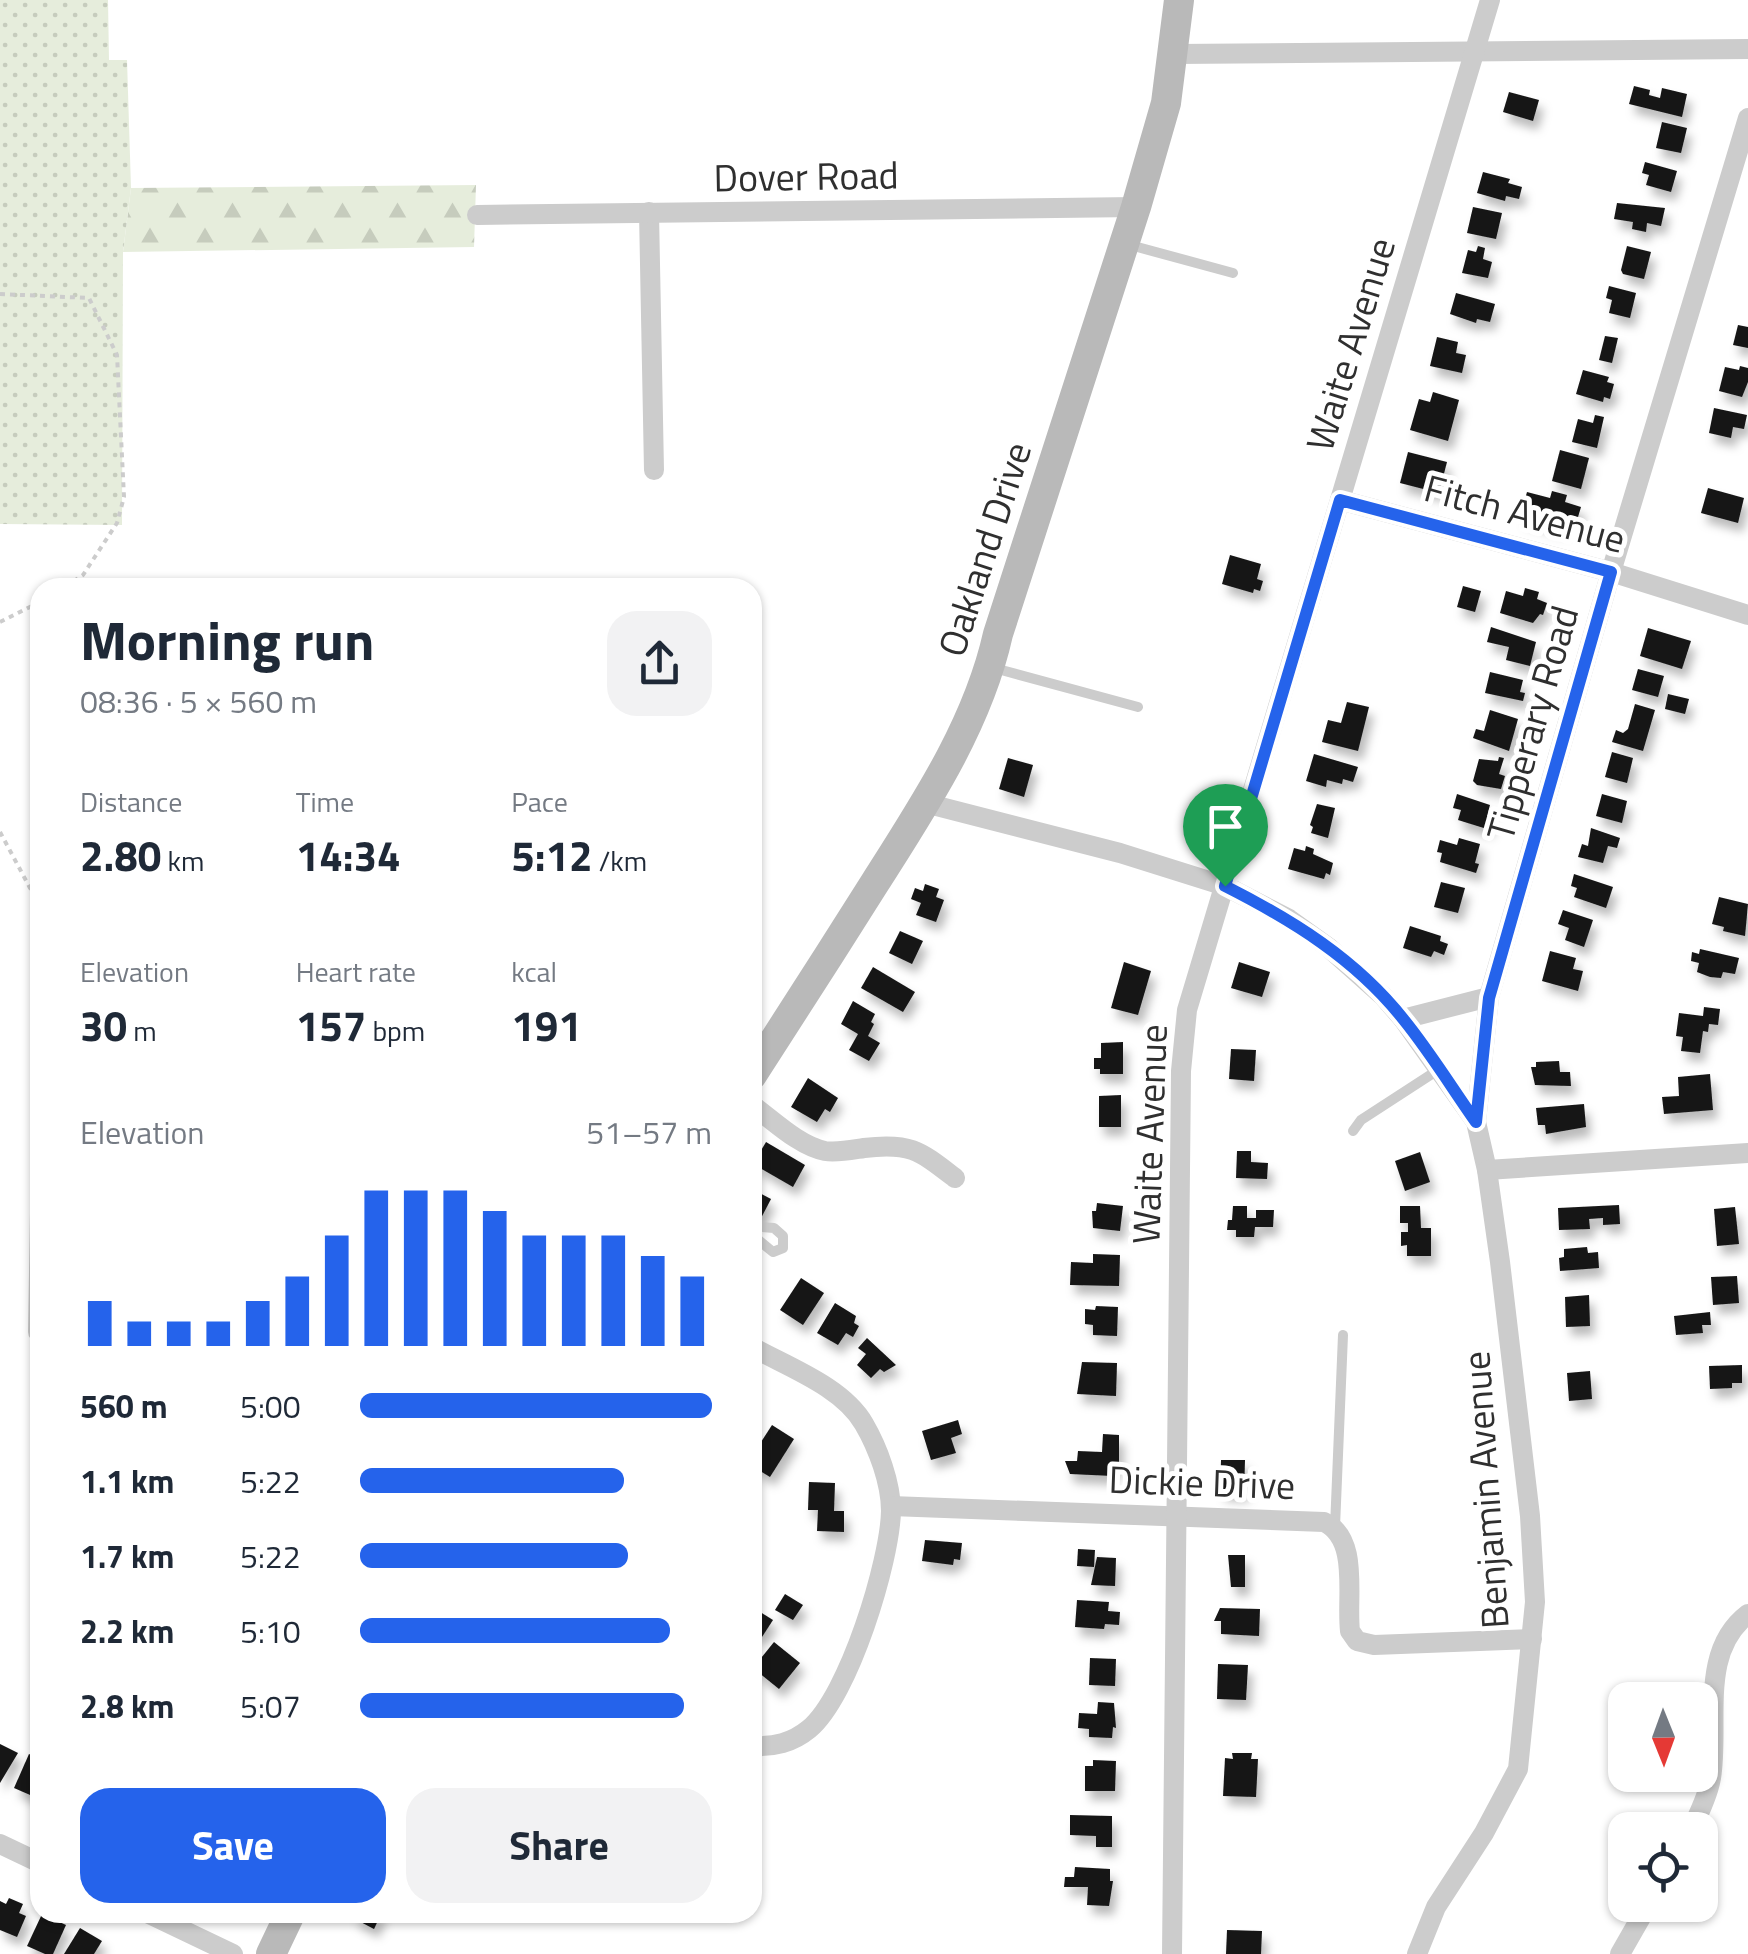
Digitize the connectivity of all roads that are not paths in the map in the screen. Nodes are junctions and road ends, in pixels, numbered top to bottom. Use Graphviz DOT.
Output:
graph roads {
  1 [pos="1180,0"];
  2 [pos="1490,0"];
  3 [pos="1748,50"];
  4 [pos="1474,51"];
  5 [pos="1175,54"];
  6 [pos="1748,118"];
  7 [pos="1136,208"];
  8 [pos="650,212"];
  9 [pos="477,215"];
  10 [pos="1124,244"];
  11 [pos="1233,273"];
  12 [pos="654,470"];
  13 [pos="1340,500"];
  14 [pos="1611,572"];
  15 [pos="1748,615"];
  16 [pos="990,668"];
  17 [pos="1138,707"];
  18 [pos="925,804"];
  19 [pos="1225,886"];
  20 [pos="1489,998"];
  21 [pos="1404,1019"];
  22 [pos="762,1059"];
  23 [pos="1439,1070"];
  24 [pos="762,1112"];
  25 [pos="1476,1122"];
  26 [pos="1352,1131"];
  27 [pos="1748,1153"];
  28 [pos="1487,1170"];
  29 [pos="955,1178"];
  30 [pos="1343,1335"];
  31 [pos="762,1353"];
  32 [pos="891,1506"];
  33 [pos="1174,1517"];
  34 [pos="1335,1528"];
  35 [pos="1748,1614"];
  36 [pos="1532,1638"];
  37 [pos="762,1746"];
  38 [pos="1698,1812"];
  39 [pos="0,1844"];
  40 [pos="30,1858"];
  41 [pos="1638,1922"];
  42 [pos="168,1923"];
  43 [pos="286,1923"];
  44 [pos="233,1954"];
  45 [pos="271,1954"];
  46 [pos="1172,1954"];
  47 [pos="1417,1954"];
  48 [pos="1620,1954"];
  1 -- 5 [label="main road, Oakland Drive"];
  2 -- 4 [label="street, Waite Avenue"];
  3 -- 4 [label="street"];
  4 -- 5 [label="street"];
  4 -- 13 [label="street, Waite Avenue"];
  5 -- 7 [label="main road, Oakland Drive"];
  6 -- 14 [label="street, Tipperary Road"];
  7 -- 8 [label="street, Dover Road"];
  7 -- 10 [label="main road, Oakland Drive"];
  8 -- 9 [label="street, Dover Road"];
  8 -- 12 [label="street"];
  10 -- 11 [label="lane"];
  10 -- 16 [label="main road, Oakland Drive"];
  13 -- 14 [label="street, Fitch Avenue"];
  13 -- 19 [label="street, Waite Avenue"];
  14 -- 15 [label="street, Fitch Avenue"];
  14 -- 20 [label="street, Tipperary Road"];
  16 -- 17 [label="lane"];
  16 -- 18 [label="main road, Oakland Drive"];
  18 -- 19 [label="street, Benjamin Avenue"];
  18 -- 22 [label="main road, Oakland Drive"];
  19 -- 21 [label="street, Benjamin Avenue"];
  19 -- 33 [label="street, Waite Avenue"];
  20 -- 21 [label="street"];
  20 -- 25 [label="street, Tipperary Road"];
  21 -- 23 [label="street, Benjamin Avenue"];
  23 -- 25 [label="street, Benjamin Avenue"];
  23 -- 26 [label="lane"];
  24 -- 29 [label="street"];
  25 -- 28 [label="street, Benjamin Avenue"];
  27 -- 28 [label="street"];
  28 -- 36 [label="street, Benjamin Avenue"];
  30 -- 34 [label="lane"];
  31 -- 32 [label="street"];
  32 -- 33 [label="street, Dickie Drive"];
  32 -- 37 [label="street"];
  33 -- 34 [label="street, Dickie Drive"];
  33 -- 46 [label="street, Waite Avenue"];
  34 -- 36 [label="street, Dickie Drive"];
  35 -- 38 [label="street"];
  36 -- 47 [label="street, Benjamin Avenue"];
  39 -- 40 [label="street"];
  41 -- 48 [label="street"];
  42 -- 44 [label="street"];
  43 -- 45 [label="main road"];
}
